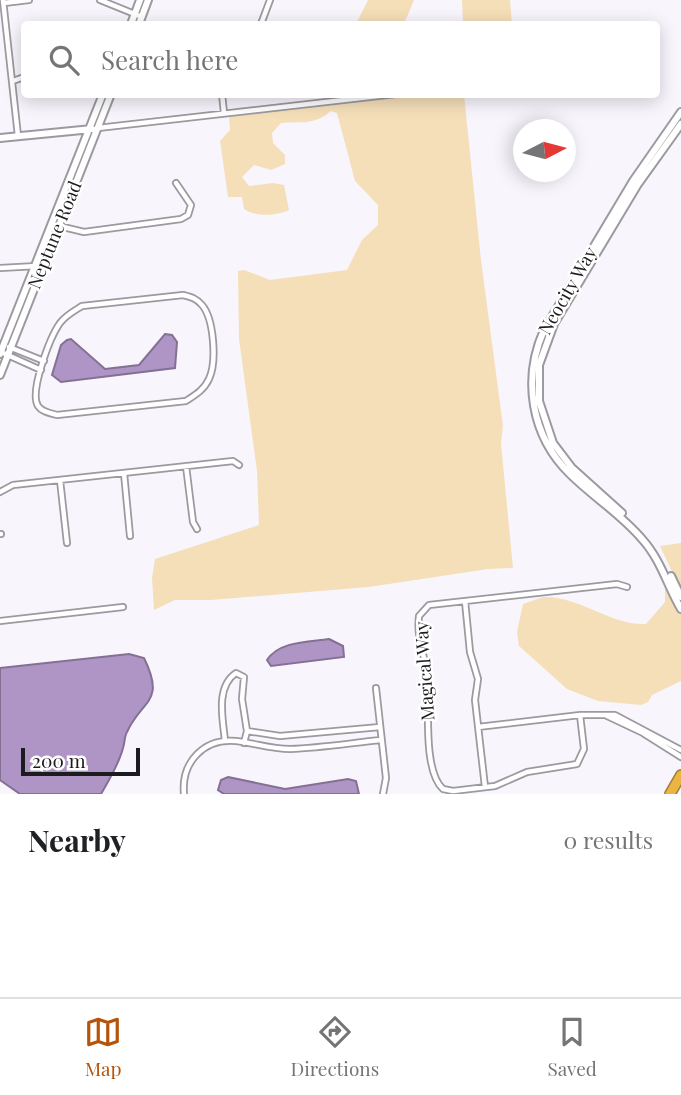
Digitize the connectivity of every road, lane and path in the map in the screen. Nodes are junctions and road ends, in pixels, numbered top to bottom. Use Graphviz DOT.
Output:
graph roads {
  1 [pos="29,0"];
  2 [pos="100,0"];
  3 [pos="140,0"];
  4 [pos="148,0"];
  5 [pos="270,0"];
  6 [pos="4,1"];
  7 [pos="138,15"];
  8 [pos="133,21"];
  9 [pos="139,21"];
  10 [pos="262,21"];
  11 [pos="21,78"];
  12 [pos="13,81"];
  13 [pos="101,98"];
  14 [pos="109,98"];
  15 [pos="222,98"];
  16 [pos="360,98"];
  17 [pos="224,113"];
  18 [pos="681,113"];
  19 [pos="681,124"];
  20 [pos="98,128"];
  21 [pos="89,130"];
  22 [pos="18,136"];
  23 [pos="0,138"];
  24 [pos="176,183"];
  25 [pos="59,226"];
  26 [pos="39,266"];
  27 [pos="0,268"];
  28 [pos="581,275"];
  29 [pos="5,351"];
  30 [pos="539,354"];
  31 [pos="44,360"];
  32 [pos="41,370"];
  33 [pos="0,375"];
  34 [pos="239,465"];
  35 [pos="186,466"];
  36 [pos="124,473"];
  37 [pos="60,480"];
  38 [pos="0,492"];
  39 [pos="197,529"];
  40 [pos="131,536"];
  41 [pos="67,543"];
  42 [pos="627,587"];
  43 [pos="681,597"];
  44 [pos="465,601"];
  45 [pos="123,607"];
  46 [pos="681,609"];
  47 [pos="0,621"];
  48 [pos="376,688"];
  49 [pos="580,715"];
  50 [pos="606,716"];
  51 [pos="380,727"];
  52 [pos="478,727"];
  53 [pos="247,731"];
  54 [pos="382,740"];
  55 [pos="225,741"];
  56 [pos="244,743"];
  57 [pos="681,750"];
  58 [pos="681,757"];
  59 [pos="681,775"];
  60 [pos="485,787"];
  61 [pos="184,794"];
  62 [pos="383,794"];
  63 [pos="670,794"];
  1 -- 6 [label="street"];
  2 -- 7 [label="street"];
  3 -- 7 [label="street"];
  4 -- 7 [label="street"];
  5 -- 10 [label="street"];
  6 -- 12 [label="street"];
  7 -- 8 [label="street"];
  7 -- 9 [label="street"];
  11 -- 12 [label="street"];
  12 -- 22 [label="street"];
  13 -- 21 [label="street, Neptune Road"];
  14 -- 20 [label="street, Neptune Road"];
  15 -- 17 [label="street"];
  16 -- 17 [label="street"];
  17 -- 20 [label="street"];
  18 -- 28 [label="street, Neocity Way"];
  19 -- 28 [label="street, Neocity Way"];
  20 -- 21 [label="street"];
  20 -- 25 [label="street, Neptune Road"];
  21 -- 22 [label="street"];
  21 -- 26 [label="street, Neptune Road"];
  22 -- 23 [label="street"];
  24 -- 25 [label="street"];
  25 -- 26 [label="street, Neptune Road"];
  26 -- 27 [label="street"];
  26 -- 29 [label="street, Neptune Road"];
  28 -- 30 [label="street, Neocity Way"];
  29 -- 31 [label="street"];
  29 -- 32 [label="street"];
  29 -- 33 [label="street, Neptune Road"];
  30 -- 43 [label="street, Neocity Way"];
  30 -- 46 [label="street, Neocity Way"];
  31 -- 32 [label="street"];
  31 -- 32 [label="street"];
  34 -- 35 [label="street"];
  35 -- 36 [label="street"];
  35 -- 39 [label="street"];
  36 -- 37 [label="street"];
  36 -- 40 [label="street"];
  37 -- 38 [label="street"];
  37 -- 41 [label="street"];
  42 -- 44 [label="street, Magical Way"];
  44 -- 52 [label="street"];
  44 -- 60 [label="street, Magical Way"];
  45 -- 47 [label="street"];
  48 -- 51 [label="street"];
  49 -- 50 [label="street"];
  49 -- 52 [label="street"];
  49 -- 60 [label="street, Magical Way"];
  50 -- 57 [label="street"];
  50 -- 58 [label="street"];
  51 -- 53 [label="street"];
  51 -- 54 [label="street"];
  52 -- 60 [label="street"];
  53 -- 55 [label="street"];
  53 -- 56 [label="street"];
  54 -- 56 [label="street"];
  54 -- 62 [label="street"];
  55 -- 56 [label="street"];
  55 -- 61 [label="street"];
  59 -- 63 [label="highway"];
}
